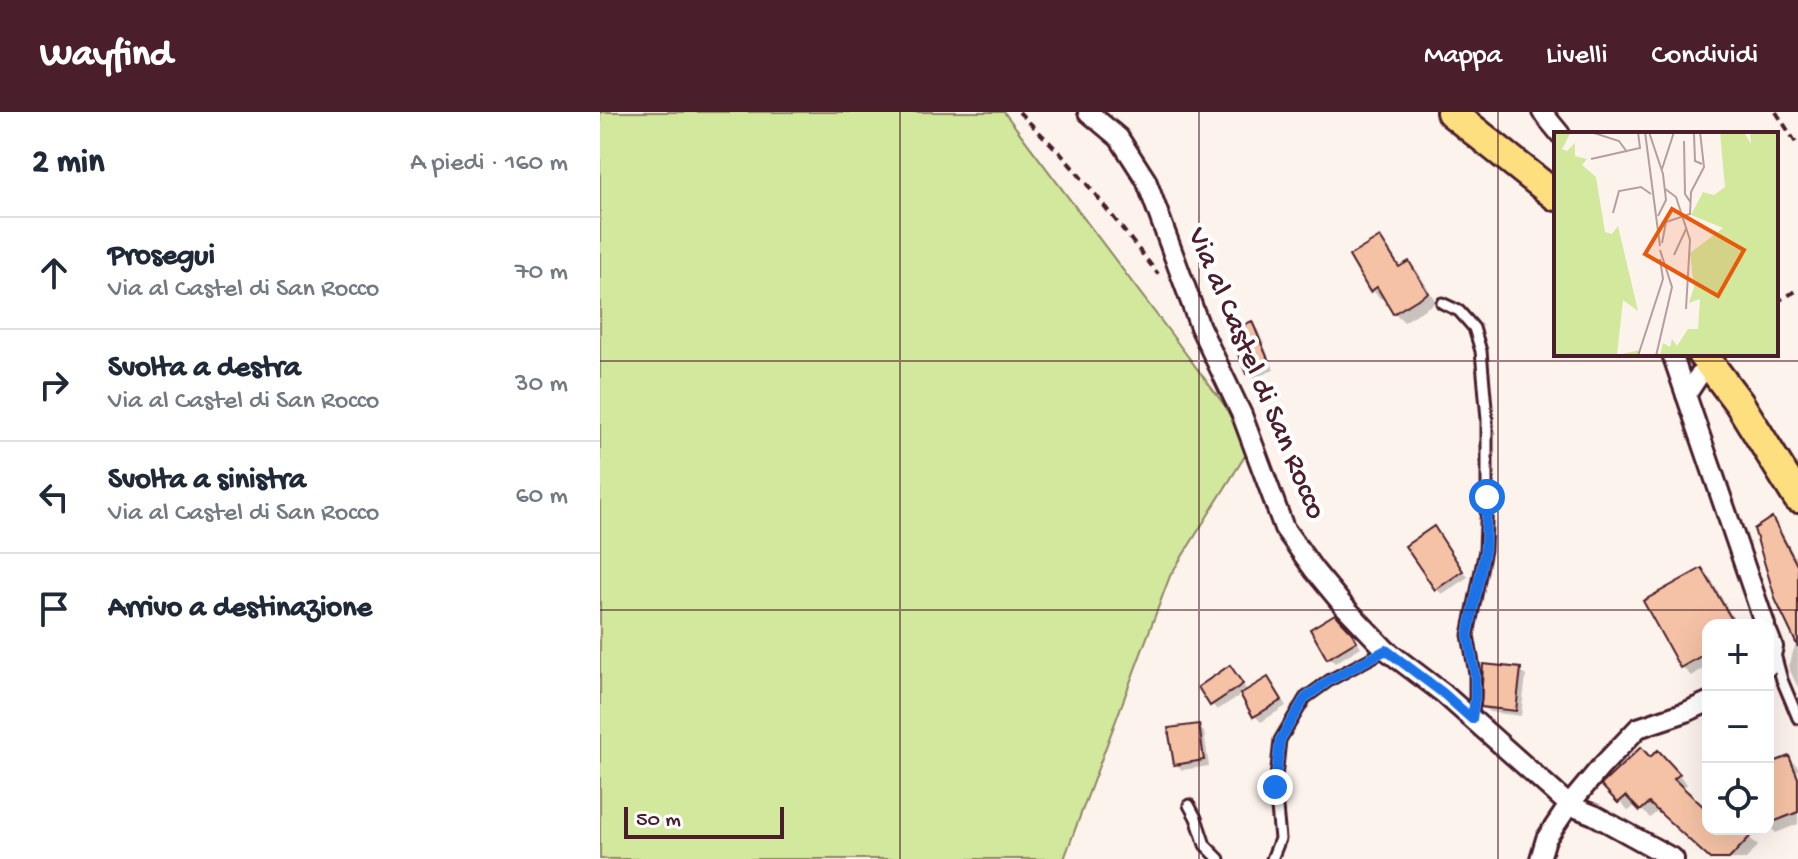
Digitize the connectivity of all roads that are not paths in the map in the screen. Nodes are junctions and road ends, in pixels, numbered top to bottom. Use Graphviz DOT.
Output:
graph roads {
  1 [pos="1088,112"];
  2 [pos="1451,112"];
  3 [pos="1542,112"];
  4 [pos="1558,132"];
  5 [pos="1554,194"];
  6 [pos="1442,303"];
  7 [pos="1673,356"];
  8 [pos="1703,358"];
  9 [pos="1686,395"];
  10 [pos="1798,498"];
  11 [pos="1763,619"];
  12 [pos="1386,650"];
  13 [pos="1774,659"];
  14 [pos="1702,705"];
  15 [pos="1798,718"];
  16 [pos="1472,719"];
  17 [pos="1189,805"];
  18 [pos="1569,805"];
  19 [pos="1219,859"];
  20 [pos="1272,859"];
  21 [pos="1540,859"];
  22 [pos="1674,859"];
  1 -- 12 [label="street, Via al Castel di San Rocco"];
  2 -- 5 [label="main road"];
  3 -- 4 [label="street"];
  6 -- 16 [label="lane"];
  7 -- 9 [label="street"];
  8 -- 9 [label="street"];
  8 -- 10 [label="main road"];
  9 -- 11 [label="street"];
  12 -- 16 [label="street, Via al Castel di San Rocco"];
  12 -- 20 [label="lane"];
  13 -- 15 [label="lane"];
  14 -- 18 [label="street"];
  16 -- 18 [label="street, Via al Castel di San Rocco"];
  17 -- 19 [label="lane"];
  18 -- 21 [label="street"];
  18 -- 22 [label="street, Via al Castel di San Rocco"];
}
